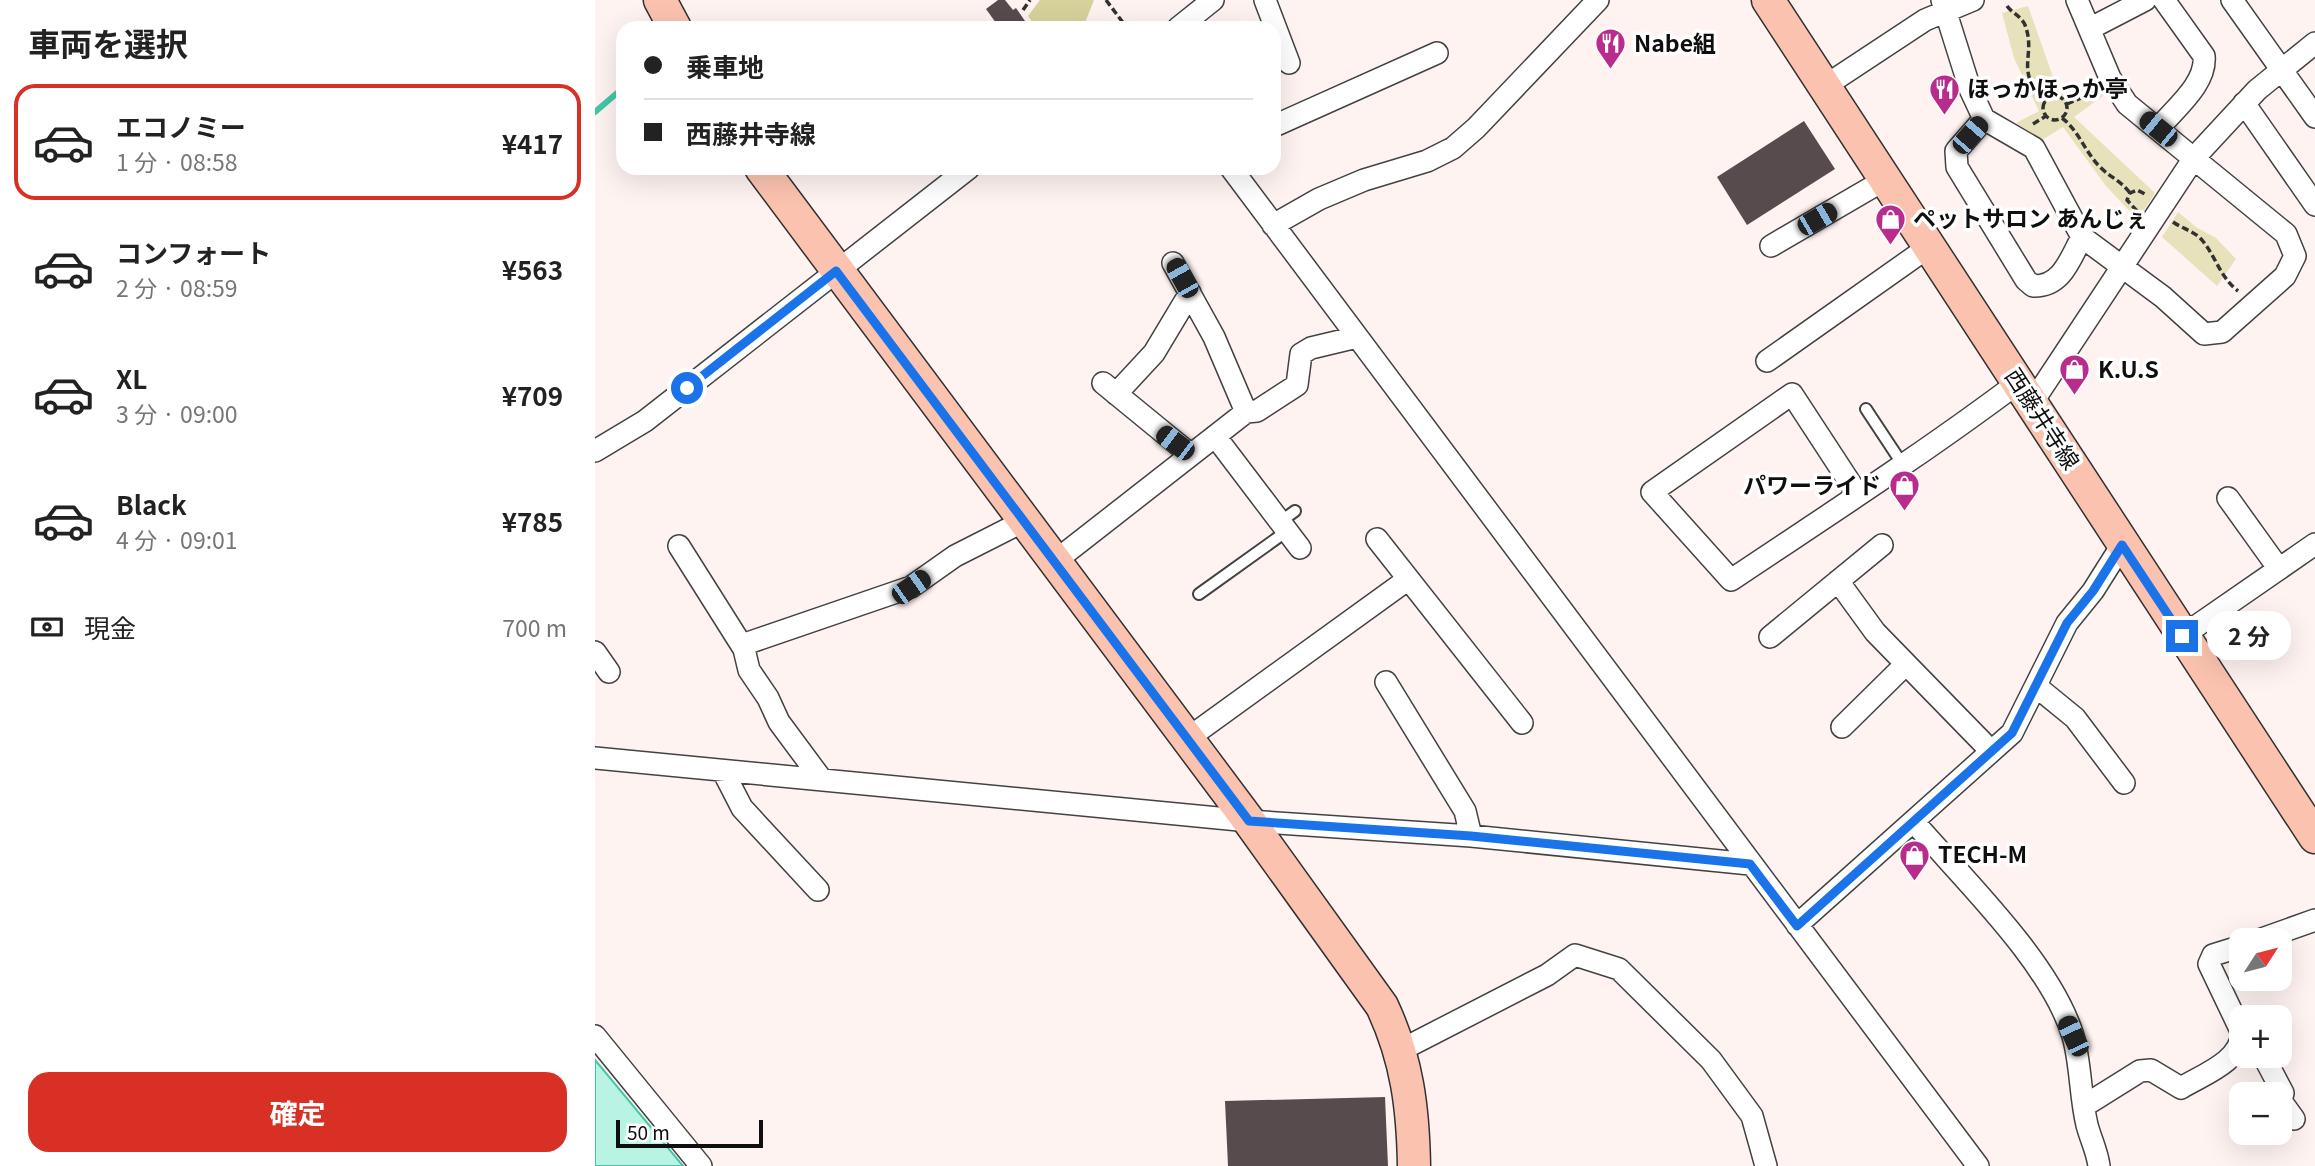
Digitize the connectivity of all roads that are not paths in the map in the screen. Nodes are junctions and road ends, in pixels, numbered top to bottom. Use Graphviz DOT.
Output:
graph roads {
  1 [pos="660,0"];
  2 [pos="1213,0"];
  3 [pos="1265,0"];
  4 [pos="1598,0"];
  5 [pos="1768,0"];
  6 [pos="1973,0"];
  7 [pos="2077,0"];
  8 [pos="2145,0"];
  9 [pos="2164,0"];
  10 [pos="2232,0"];
  11 [pos="1944,5"];
  12 [pos="671,21"];
  13 [pos="1187,21"];
  14 [pos="1273,21"];
  15 [pos="2091,28"];
  16 [pos="1281,42"];
  17 [pos="2315,43"];
  18 [pos="1437,53"];
  19 [pos="1289,63"];
  20 [pos="2281,69"];
  21 [pos="1825,86"];
  22 [pos="2244,103"];
  23 [pos="2315,117"];
  24 [pos="1984,118"];
  25 [pos="1281,123"];
  26 [pos="2158,129"];
  27 [pos="2194,158"];
  28 [pos="766,175"];
  29 [pos="960,175"];
  30 [pos="1236,175"];
  31 [pos="1886,179"];
  32 [pos="2315,205"];
  33 [pos="1273,225"];
  34 [pos="2082,237"];
  35 [pos="1771,246"];
  36 [pos="1930,246"];
  37 [pos="1173,263"];
  38 [pos="2123,267"];
  39 [pos="836,271"];
  40 [pos="1190,293"];
  41 [pos="1357,337"];
  42 [pos="1767,361"];
  43 [pos="2025,392"];
  44 [pos="1865,409"];
  45 [pos="1246,412"];
  46 [pos="1215,436"];
  47 [pos="595,451"];
  48 [pos="1191,455"];
  49 [pos="1903,465"];
  50 [pos="1859,495"];
  51 [pos="2228,498"];
  52 [pos="1024,521"];
  53 [pos="1287,521"];
  54 [pos="1377,538"];
  55 [pos="2315,544"];
  56 [pos="1882,545"];
  57 [pos="2122,545"];
  58 [pos="679,546"];
  59 [pos="1300,548"];
  60 [pos="1054,562"];
  61 [pos="2279,569"];
  62 [pos="1407,580"];
  63 [pos="1838,581"];
  64 [pos="1199,594"];
  65 [pos="1770,636"];
  66 [pos="2182,636"];
  67 [pos="742,645"];
  68 [pos="595,652"];
  69 [pos="1906,664"];
  70 [pos="610,672"];
  71 [pos="1386,682"];
  72 [pos="2037,687"];
  73 [pos="1522,723"];
  74 [pos="1842,727"];
  75 [pos="1187,738"];
  76 [pos="1991,751"];
  77 [pos="595,758"];
  78 [pos="725,773"];
  79 [pos="822,780"];
  80 [pos="2124,783"];
  81 [pos="1249,821"];
  82 [pos="1914,822"];
  83 [pos="1471,836"];
  84 [pos="2315,837"];
  85 [pos="1750,864"];
  86 [pos="818,890"];
  87 [pos="2315,920"];
  88 [pos="1797,926"];
  89 [pos="2293,928"];
  90 [pos="2229,950"];
  91 [pos="2229,1006"];
  92 [pos="595,1036"];
  93 [pos="1401,1049"];
  94 [pos="2229,1060"];
  95 [pos="2270,1068"];
  96 [pos="2084,1106"];
  97 [pos="2294,1119"];
  98 [pos="701,1166"];
  99 [pos="1415,1166"];
  100 [pos="1766,1166"];
  101 [pos="1978,1166"];
  102 [pos="2099,1166"];
  1 -- 12 [label="street"];
  2 -- 13 [label="street"];
  3 -- 14 [label="street"];
  4 -- 33 [label="street"];
  5 -- 21 [label="street, 西藤井寺線"];
  6 -- 11 [label="street"];
  7 -- 15 [label="street"];
  8 -- 15 [label="street"];
  9 -- 26 [label="street"];
  10 -- 20 [label="street"];
  11 -- 21 [label="street"];
  11 -- 24 [label="street"];
  15 -- 26 [label="street"];
  16 -- 19 [label="street"];
  17 -- 20 [label="street"];
  18 -- 25 [label="street"];
  20 -- 22 [label="street"];
  20 -- 23 [label="street"];
  21 -- 31 [label="street, 西藤井寺線"];
  22 -- 27 [label="street"];
  22 -- 32 [label="street"];
  24 -- 34 [label="street"];
  24 -- 34 [label="street"];
  26 -- 27 [label="street"];
  27 -- 38 [label="street"];
  27 -- 38 [label="street"];
  28 -- 39 [label="street"];
  29 -- 39 [label="street"];
  30 -- 33 [label="street"];
  31 -- 35 [label="street"];
  31 -- 36 [label="street, 西藤井寺線"];
  33 -- 41 [label="street"];
  34 -- 38 [label="street"];
  36 -- 42 [label="street"];
  36 -- 43 [label="street, 西藤井寺線"];
  37 -- 40 [label="street"];
  38 -- 43 [label="street"];
  39 -- 47 [label="street"];
  39 -- 52 [label="street"];
  40 -- 45 [label="street"];
  40 -- 48 [label="street"];
  41 -- 45 [label="street"];
  41 -- 85 [label="street"];
  43 -- 49 [label="street"];
  43 -- 57 [label="street, 西藤井寺線"];
  44 -- 49 [label="lane"];
  45 -- 46 [label="street"];
  46 -- 48 [label="street"];
  46 -- 53 [label="street"];
  48 -- 60 [label="street"];
  49 -- 50 [label="street"];
  50 -- 50 [label="street"];
  51 -- 61 [label="street"];
  52 -- 60 [label="street"];
  52 -- 67 [label="street"];
  53 -- 59 [label="street"];
  53 -- 64 [label="lane"];
  54 -- 62 [label="street"];
  55 -- 61 [label="street"];
  56 -- 63 [label="street"];
  57 -- 66 [label="street, 西藤井寺線"];
  57 -- 72 [label="street"];
  58 -- 67 [label="street"];
  60 -- 75 [label="street"];
  61 -- 66 [label="street"];
  62 -- 73 [label="street"];
  62 -- 75 [label="street"];
  63 -- 65 [label="street"];
  63 -- 69 [label="street"];
  66 -- 84 [label="street, 西藤井寺線"];
  67 -- 79 [label="street"];
  68 -- 70 [label="street"];
  69 -- 74 [label="street"];
  69 -- 76 [label="street"];
  71 -- 83 [label="street"];
  72 -- 76 [label="street"];
  72 -- 80 [label="street"];
  75 -- 81 [label="street"];
  76 -- 82 [label="street"];
  77 -- 78 [label="street"];
  78 -- 79 [label="street"];
  78 -- 86 [label="street"];
  79 -- 81 [label="street"];
  81 -- 83 [label="street"];
  81 -- 93 [label="street"];
  82 -- 88 [label="street"];
  82 -- 96 [label="street"];
  83 -- 85 [label="street"];
  85 -- 88 [label="street"];
  87 -- 89 [label="street"];
  88 -- 101 [label="street"];
  90 -- 91 [label="street"];
  92 -- 98 [label="street"];
  93 -- 99 [label="street"];
  93 -- 100 [label="street"];
  94 -- 96 [label="street"];
  95 -- 97 [label="street"];
  96 -- 102 [label="street"];
}
